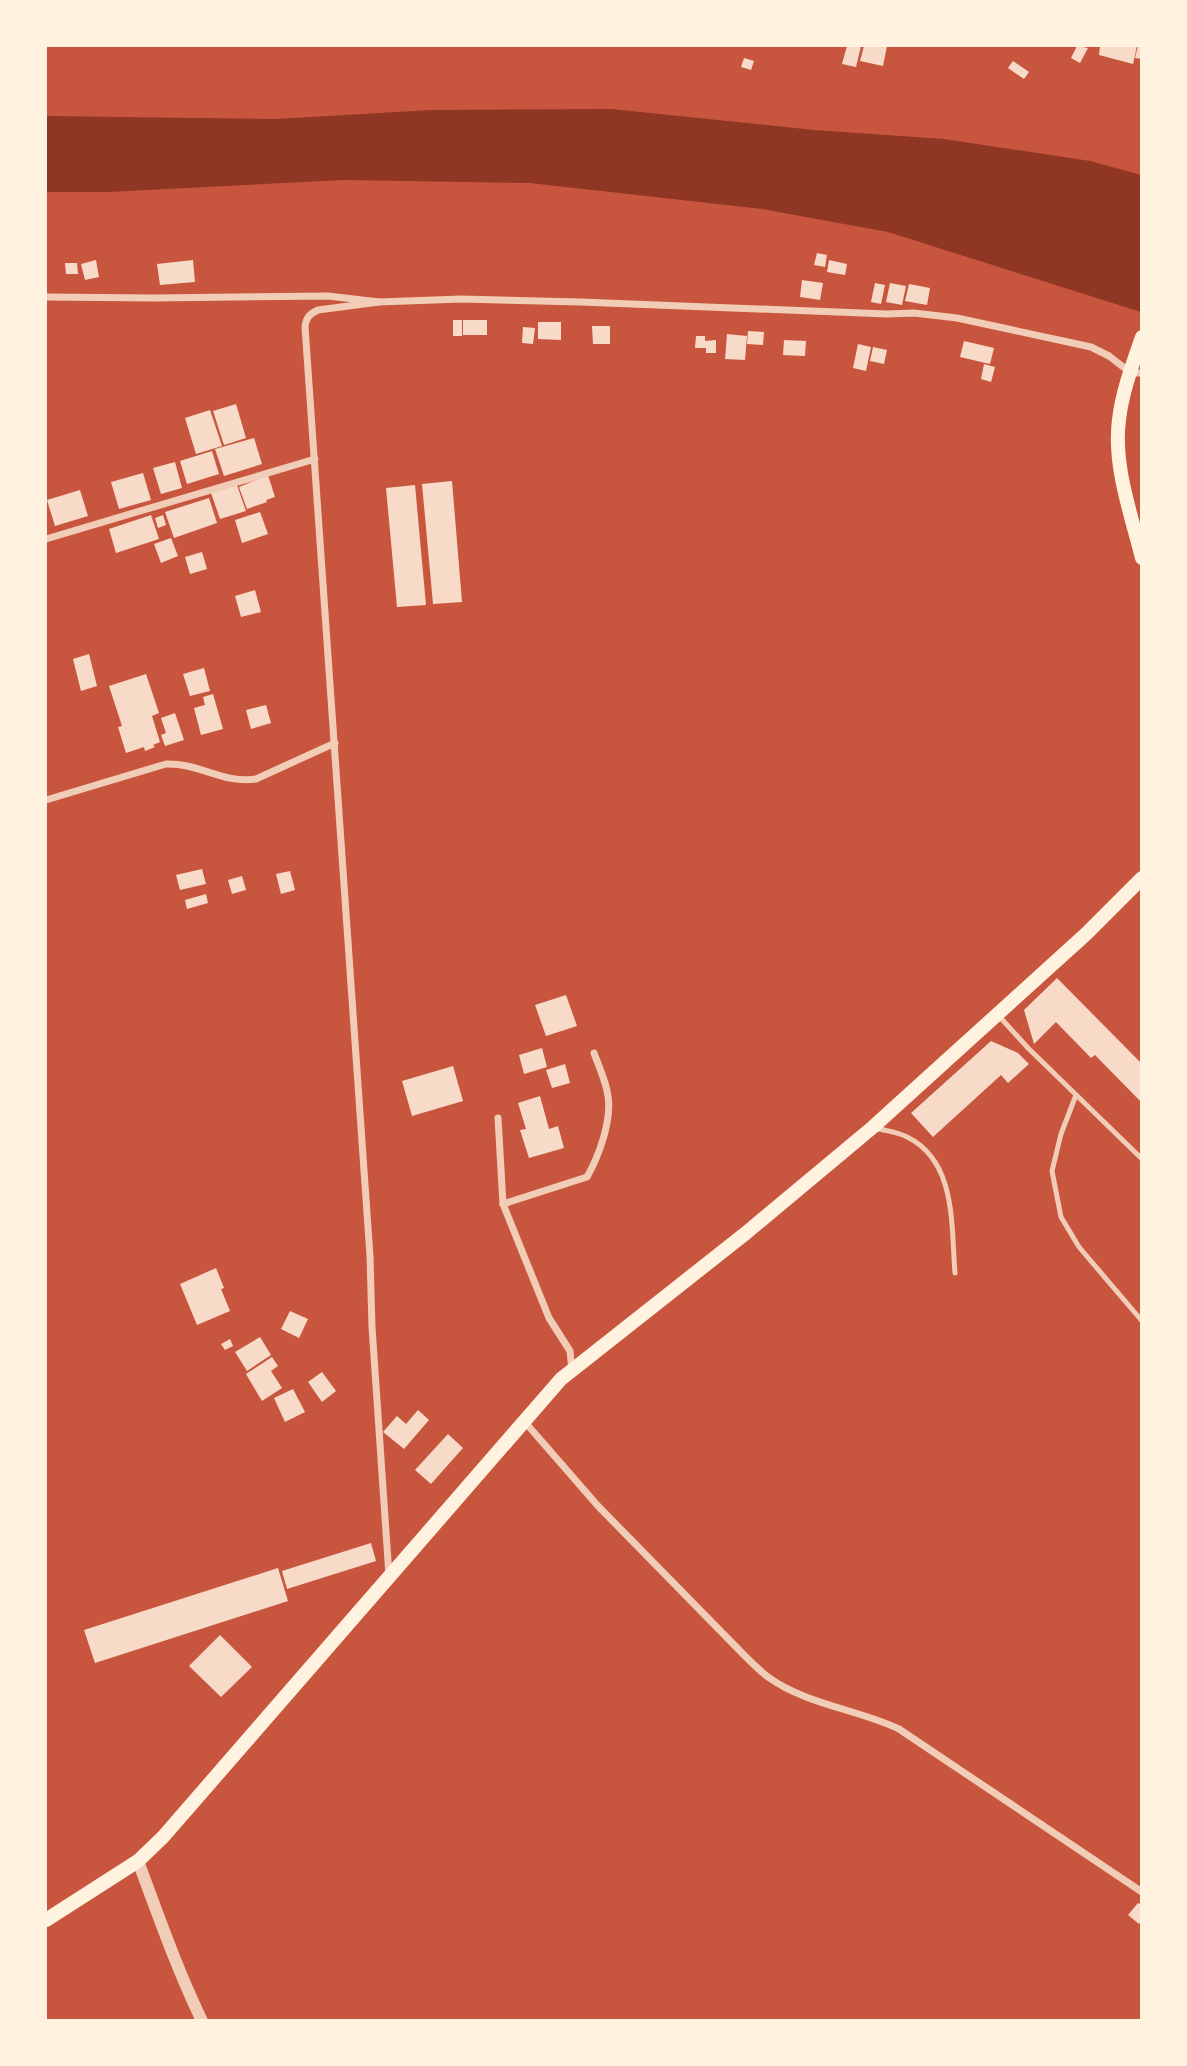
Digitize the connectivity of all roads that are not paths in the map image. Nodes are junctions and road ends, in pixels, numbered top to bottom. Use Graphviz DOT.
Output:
graph roads {
  1 [pos="46,297"];
  2 [pos="379,302"];
  3 [pos="1142,337"];
  4 [pos="1136,373"];
  5 [pos="315,459"];
  6 [pos="46,539"];
  7 [pos="1142,558"];
  8 [pos="335,743"];
  9 [pos="46,800"];
  10 [pos="1142,878"];
  11 [pos="997,1014"];
  12 [pos="594,1053"];
  13 [pos="1076,1095"];
  14 [pos="498,1118"];
  15 [pos="873,1127"];
  16 [pos="1142,1159"];
  17 [pos="503,1204"];
  18 [pos="955,1273"];
  19 [pos="1142,1321"];
  20 [pos="572,1372"];
  21 [pos="523,1420"];
  22 [pos="389,1577"];
  23 [pos="138,1861"];
  24 [pos="1142,1892"];
  25 [pos="46,1920"];
  26 [pos="202,2021"];
  1 -- 2 [label="street"];
  2 -- 4 [label="street"];
  2 -- 5 [label="street"];
  3 -- 4 [label="main road"];
  4 -- 7 [label="main road"];
  5 -- 6 [label="street"];
  5 -- 8 [label="street"];
  8 -- 9 [label="street"];
  8 -- 22 [label="street"];
  10 -- 11 [label="main road"];
  11 -- 13 [label="lane"];
  11 -- 15 [label="main road"];
  12 -- 17 [label="street"];
  13 -- 16 [label="lane"];
  13 -- 19 [label="lane"];
  14 -- 17 [label="street"];
  15 -- 18 [label="lane"];
  15 -- 20 [label="main road"];
  17 -- 20 [label="street"];
  20 -- 21 [label="main road"];
  21 -- 22 [label="main road"];
  21 -- 24 [label="street"];
  22 -- 23 [label="main road"];
  23 -- 25 [label="main road"];
  23 -- 26 [label="street"];
}
